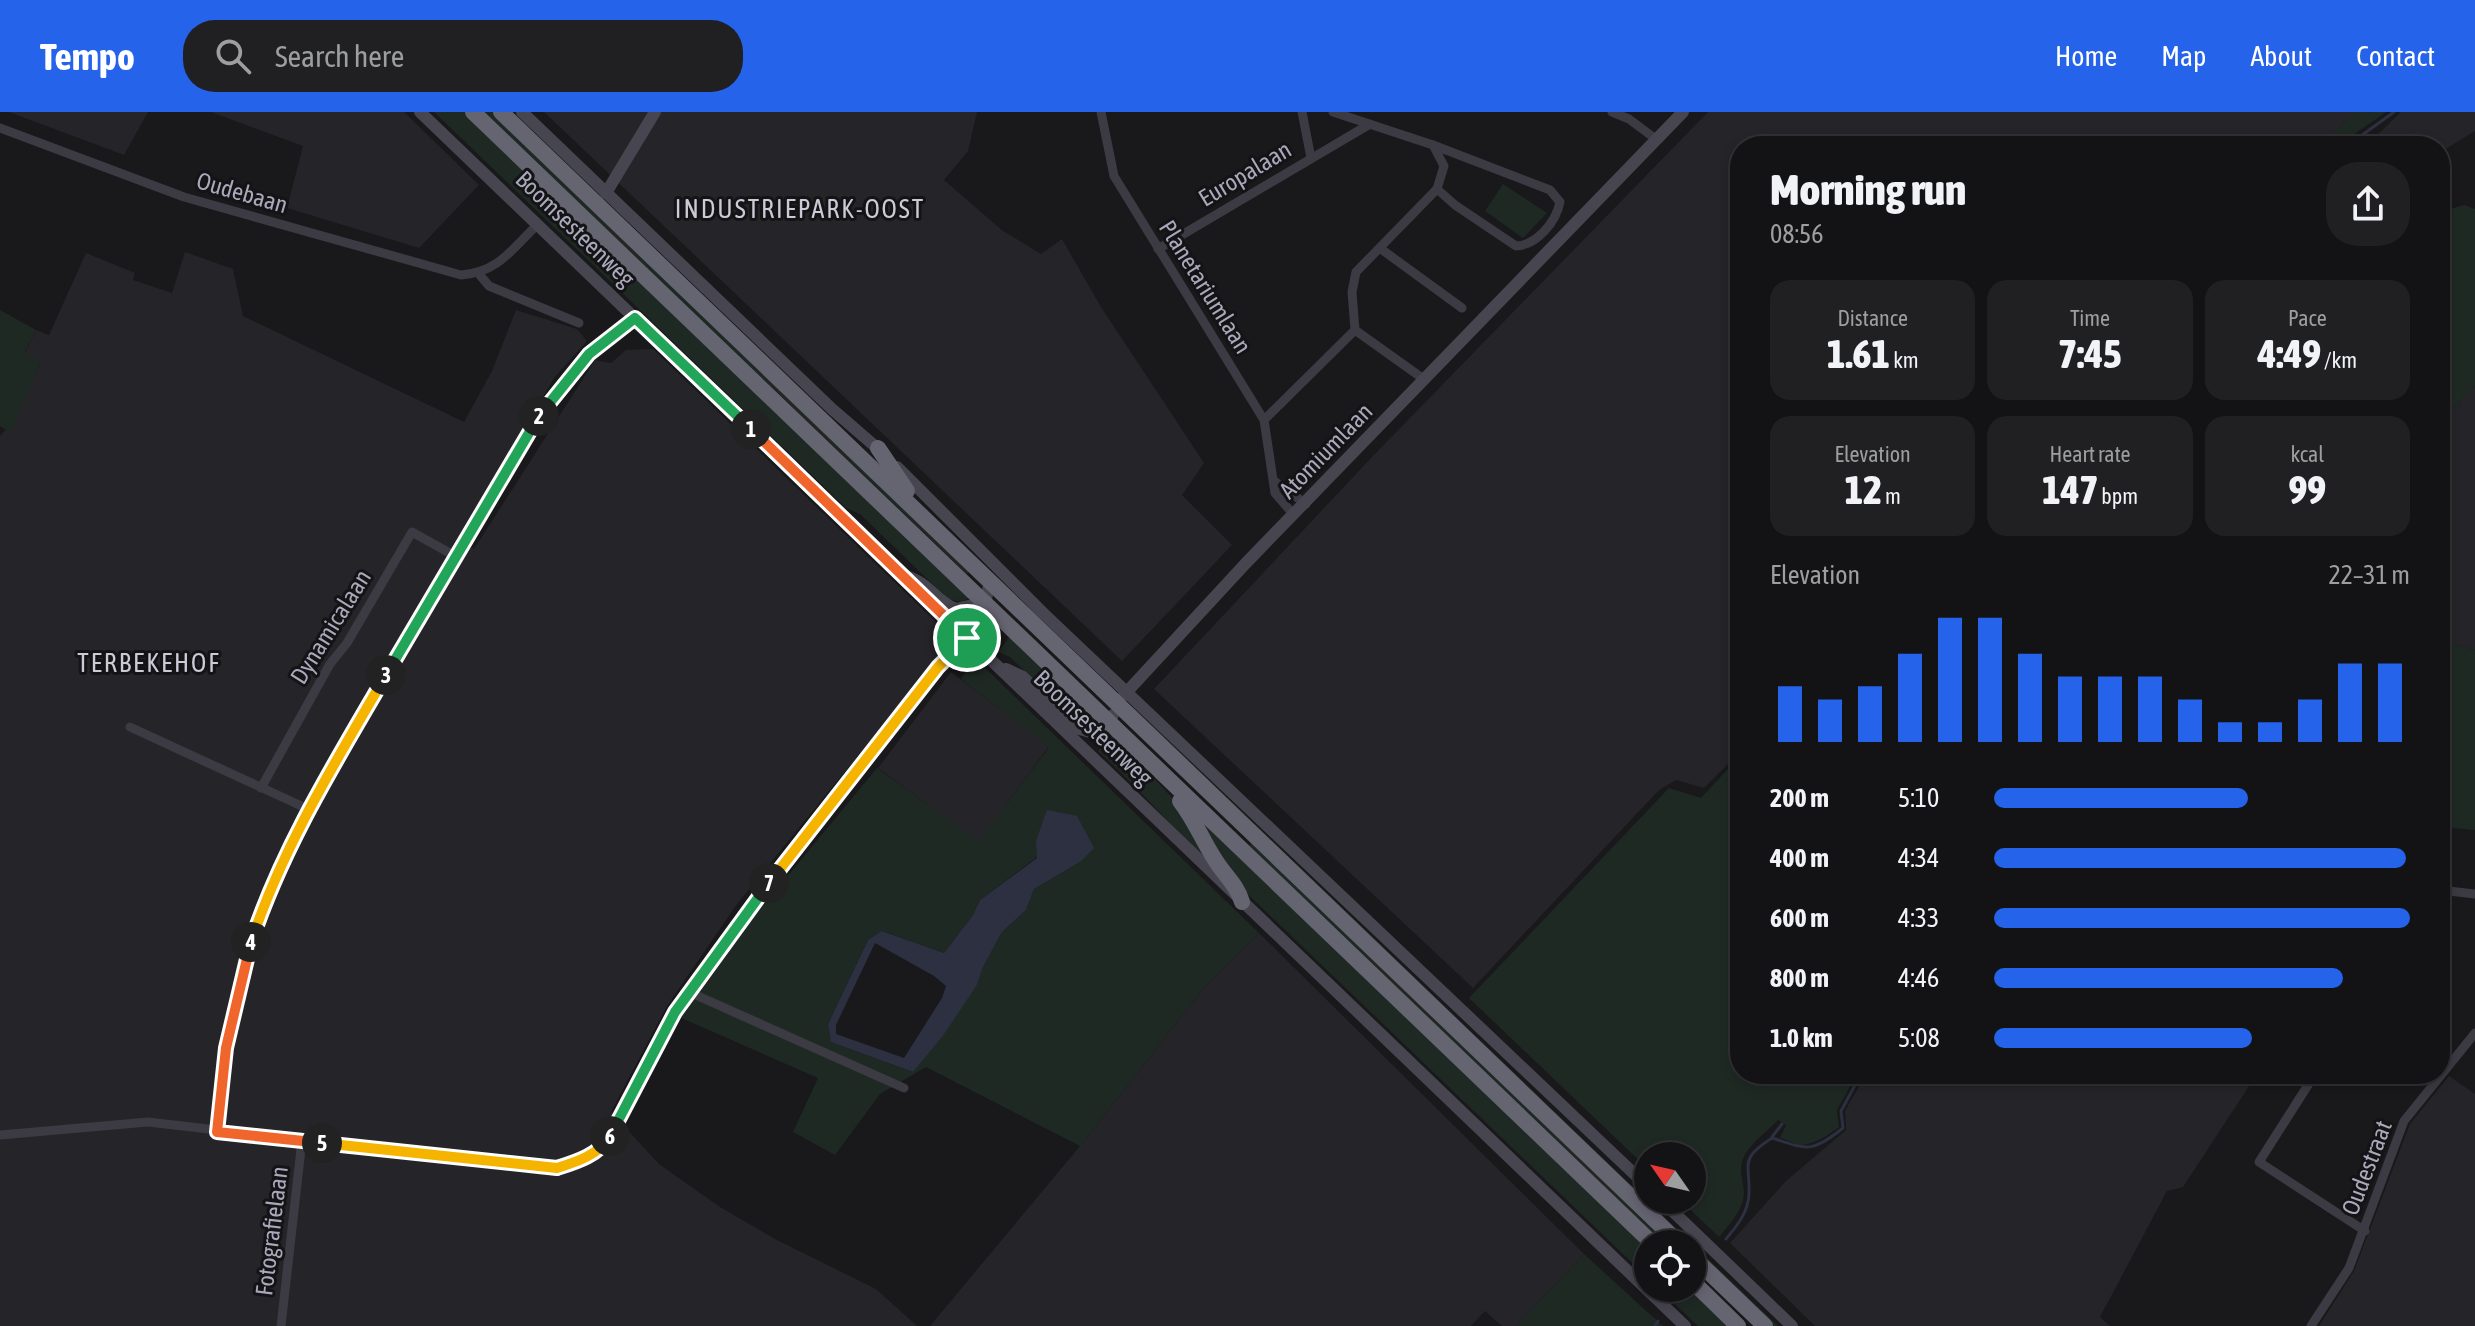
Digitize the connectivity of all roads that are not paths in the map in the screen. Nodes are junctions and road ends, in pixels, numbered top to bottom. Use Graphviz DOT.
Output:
graph roads {
  1 [pos="420,112"];
  2 [pos="473,112"];
  3 [pos="501,112"];
  4 [pos="522,112"];
  5 [pos="655,112"];
  6 [pos="1101,112"];
  7 [pos="1302,112"];
  8 [pos="1333,112"];
  9 [pos="1612,112"];
  10 [pos="1683,112"];
  11 [pos="1370,124"];
  12 [pos="0,128"];
  13 [pos="1657,140"];
  14 [pos="1433,145"];
  15 [pos="1311,158"];
  16 [pos="1437,189"];
  17 [pos="606,193"];
  18 [pos="538,224"];
  19 [pos="1158,249"];
  20 [pos="1381,249"];
  21 [pos="479,274"];
  22 [pos="1462,308"];
  23 [pos="635,318"];
  24 [pos="579,323"];
  25 [pos="1355,330"];
  26 [pos="1425,380"];
  27 [pos="1264,420"];
  28 [pos="878,448"];
  29 [pos="1274,481"];
  30 [pos="1306,504"];
  31 [pos="913,507"];
  32 [pos="1294,515"];
  33 [pos="455,556"];
  34 [pos="903,576"];
  35 [pos="990,581"];
  36 [pos="985,602"];
  37 [pos="967,638"];
  38 [pos="993,663"];
  39 [pos="1122,697"];
  40 [pos="1109,722"];
  41 [pos="130,727"];
  42 [pos="1172,782"];
  43 [pos="261,788"];
  44 [pos="308,809"];
  45 [pos="2450,891"];
  46 [pos="2475,894"];
  47 [pos="1242,902"];
  48 [pos="689,992"];
  49 [pos="2475,1033"];
  50 [pos="2450,1064"];
  51 [pos="2309,1084"];
  52 [pos="2434,1084"];
  53 [pos="904,1088"];
  54 [pos="217,1132"];
  55 [pos="0,1135"];
  56 [pos="302,1140"];
  57 [pos="1634,1174"];
  58 [pos="1676,1214"];
  59 [pos="1638,1230"];
  60 [pos="1666,1230"];
  61 [pos="2365,1231"];
  62 [pos="1706,1269"];
  63 [pos="1706,1295"];
  64 [pos="281,1326"];
  65 [pos="1685,1326"];
  66 [pos="1738,1326"];
  67 [pos="1765,1326"];
  68 [pos="1792,1326"];
  69 [pos="2311,1326"];
  1 -- 18 [label="main road, Boomsesteenweg"];
  2 -- 36 [label="highway"];
  3 -- 31 [label="highway"];
  4 -- 17 [label="main road, Boomsesteenweg"];
  5 -- 17 [label="main road"];
  6 -- 19 [label="street, Planetariumlaan"];
  7 -- 15 [label="street, Europalaan"];
  8 -- 11 [label="street"];
  9 -- 13 [label="street"];
  10 -- 13 [label="main road, Atomiumlaan"];
  11 -- 14 [label="street"];
  11 -- 15 [label="street, Europalaan"];
  12 -- 21 [label="street, Oudebaan"];
  13 -- 26 [label="main road, Atomiumlaan"];
  14 -- 16 [label="street"];
  14 -- 16 [label="street"];
  15 -- 19 [label="street, Europalaan"];
  16 -- 20 [label="street"];
  17 -- 28 [label="main road, Boomsesteenweg"];
  18 -- 21 [label="street"];
  18 -- 23 [label="main road, Boomsesteenweg"];
  19 -- 27 [label="street, Planetariumlaan"];
  20 -- 22 [label="street"];
  20 -- 25 [label="street"];
  21 -- 24 [label="street, Oudebaan"];
  23 -- 33 [label="street"];
  23 -- 34 [label="main road, Boomsesteenweg"];
  25 -- 26 [label="street"];
  25 -- 27 [label="street"];
  26 -- 30 [label="main road, Atomiumlaan"];
  27 -- 29 [label="street, Planetariumlaan"];
  28 -- 31 [label="highway"];
  28 -- 39 [label="main road, Boomsesteenweg"];
  29 -- 30 [label="street"];
  29 -- 32 [label="street, Planetariumlaan"];
  30 -- 32 [label="main road, Atomiumlaan"];
  31 -- 35 [label="highway"];
  32 -- 39 [label="main road, Atomiumlaan"];
  33 -- 43 [label="street, Dynamicalaan"];
  33 -- 44 [label="street"];
  34 -- 36 [label="main road"];
  34 -- 37 [label="main road, Boomsesteenweg"];
  35 -- 36 [label="main road"];
  35 -- 39 [label="highway"];
  36 -- 37 [label="main road"];
  36 -- 40 [label="highway"];
  37 -- 38 [label="main road, Boomsesteenweg"];
  37 -- 48 [label="street"];
  38 -- 40 [label="main road"];
  38 -- 47 [label="main road, Boomsesteenweg"];
  39 -- 40 [label="main road, Atomiumlaan"];
  39 -- 57 [label="main road, Boomsesteenweg"];
  39 -- 60 [label="highway"];
  40 -- 42 [label="highway"];
  41 -- 43 [label="street"];
  42 -- 47 [label="highway"];
  42 -- 59 [label="highway"];
  43 -- 44 [label="street"];
  44 -- 54 [label="street"];
  45 -- 46 [label="street"];
  47 -- 65 [label="main road, Boomsesteenweg"];
  48 -- 53 [label="street"];
  48 -- 56 [label="street"];
  49 -- 50 [label="street, Oudestraat"];
  51 -- 61 [label="street"];
  52 -- 61 [label="street, Oudestraat"];
  54 -- 55 [label="street"];
  54 -- 56 [label="street"];
  56 -- 64 [label="street, Fotografielaan"];
  58 -- 68 [label="main road"];
  61 -- 69 [label="street, Oudestraat"];
  62 -- 67 [label="highway"];
  63 -- 66 [label="highway"];
}
